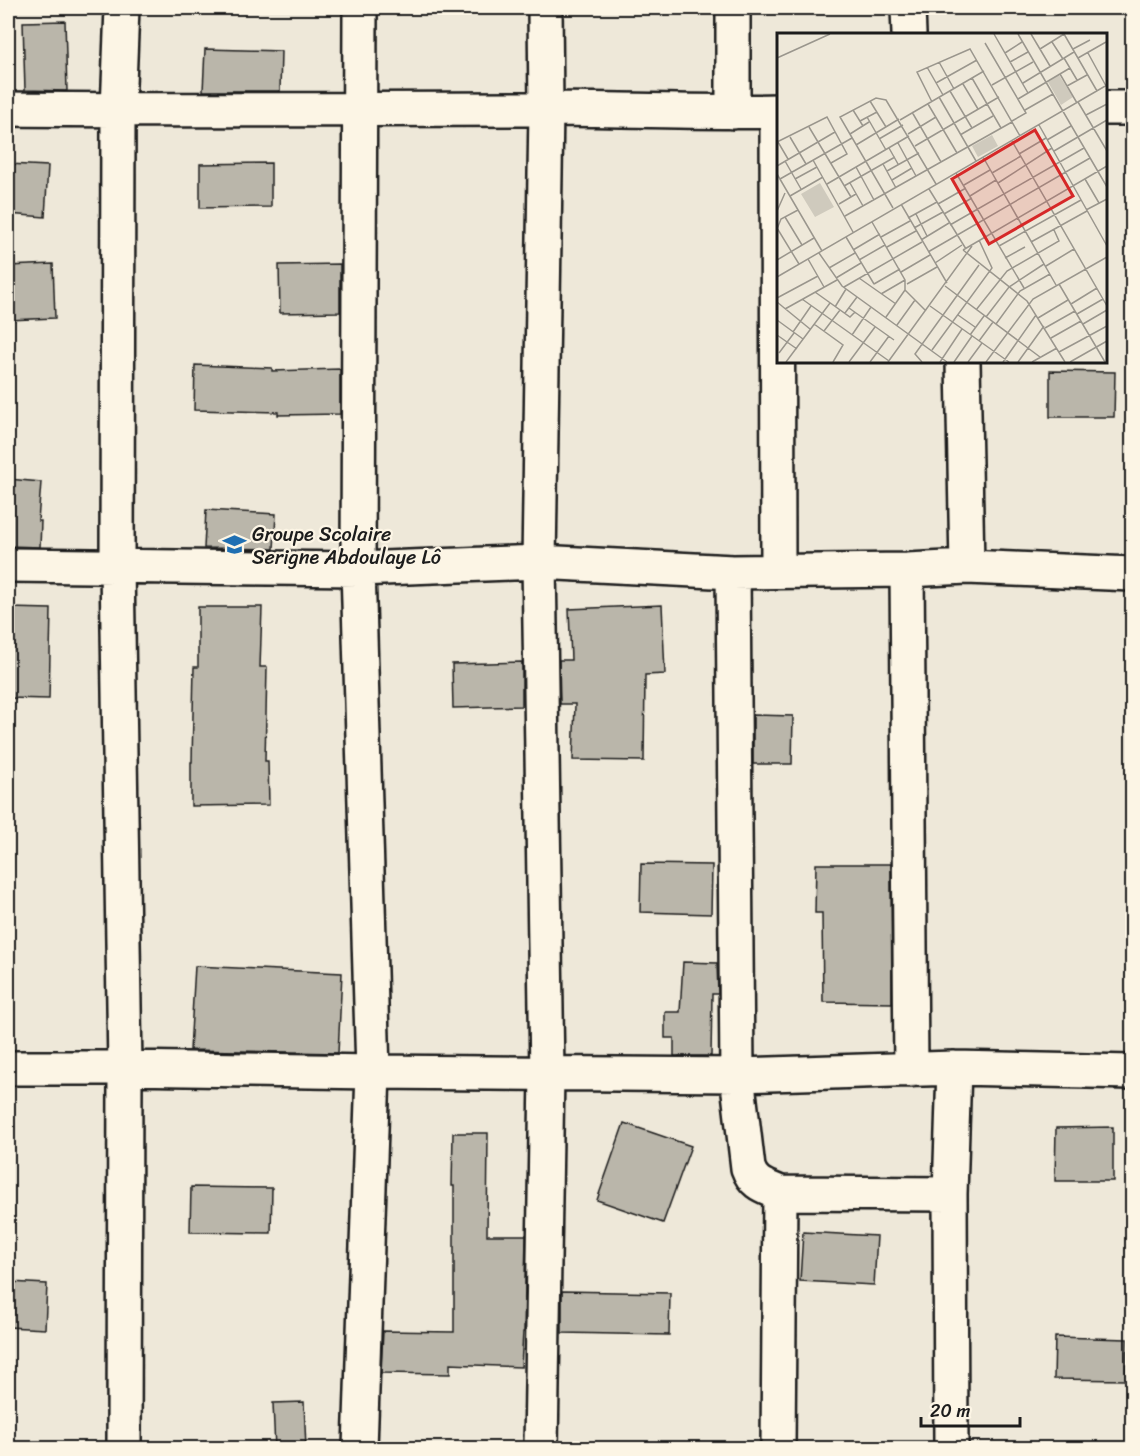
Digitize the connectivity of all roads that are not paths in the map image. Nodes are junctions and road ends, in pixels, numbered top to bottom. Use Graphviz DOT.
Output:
graph roads {
  1 [pos="122,8"];
  2 [pos="360,8"];
  3 [pos="545,8"];
  4 [pos="733,8"];
  5 [pos="908,8"];
  6 [pos="909,33"];
  7 [pos="1107,108"];
  8 [pos="1132,108"];
  9 [pos="8,109"];
  10 [pos="360,109"];
  11 [pos="546,109"];
  12 [pos="118,110"];
  13 [pos="777,111"];
  14 [pos="733,112"];
  15 [pos="778,363"];
  16 [pos="963,363"];
  17 [pos="539,562"];
  18 [pos="8,565"];
  19 [pos="117,566"];
  20 [pos="967,567"];
  21 [pos="358,569"];
  22 [pos="907,570"];
  23 [pos="778,571"];
  24 [pos="733,572"];
  25 [pos="1132,574"];
  26 [pos="8,1068"];
  27 [pos="125,1068"];
  28 [pos="954,1068"];
  29 [pos="911,1070"];
  30 [pos="373,1072"];
  31 [pos="1132,1072"];
  32 [pos="547,1073"];
  33 [pos="737,1075"];
  34 [pos="780,1193"];
  35 [pos="950,1194"];
  36 [pos="124,1449"];
  37 [pos="360,1449"];
  38 [pos="541,1449"];
  39 [pos="778,1449"];
  40 [pos="951,1449"];
  1 -- 12 [label="street"];
  2 -- 10 [label="street"];
  3 -- 11 [label="street"];
  4 -- 14 [label="street"];
  5 -- 6 [label="street"];
  7 -- 8 [label="street"];
  9 -- 12 [label="street"];
  10 -- 11 [label="street"];
  10 -- 12 [label="street"];
  10 -- 21 [label="street"];
  11 -- 14 [label="street"];
  11 -- 17 [label="street"];
  12 -- 19 [label="street"];
  13 -- 14 [label="street"];
  15 -- 23 [label="street"];
  16 -- 20 [label="street"];
  17 -- 21 [label="street"];
  17 -- 24 [label="street"];
  17 -- 32 [label="street"];
  18 -- 19 [label="street"];
  19 -- 21 [label="street"];
  19 -- 27 [label="street"];
  20 -- 22 [label="street"];
  20 -- 25 [label="street"];
  21 -- 30 [label="street"];
  22 -- 23 [label="street"];
  22 -- 29 [label="street"];
  23 -- 24 [label="street"];
  24 -- 33 [label="street"];
  26 -- 27 [label="street"];
  27 -- 30 [label="street"];
  27 -- 36 [label="street"];
  28 -- 29 [label="street"];
  28 -- 31 [label="street"];
  28 -- 35 [label="street"];
  29 -- 33 [label="street"];
  30 -- 32 [label="street"];
  30 -- 37 [label="street"];
  32 -- 33 [label="street"];
  32 -- 38 [label="street"];
  33 -- 34 [label="street"];
  34 -- 35 [label="street"];
  34 -- 39 [label="street"];
  35 -- 40 [label="street"];
}
